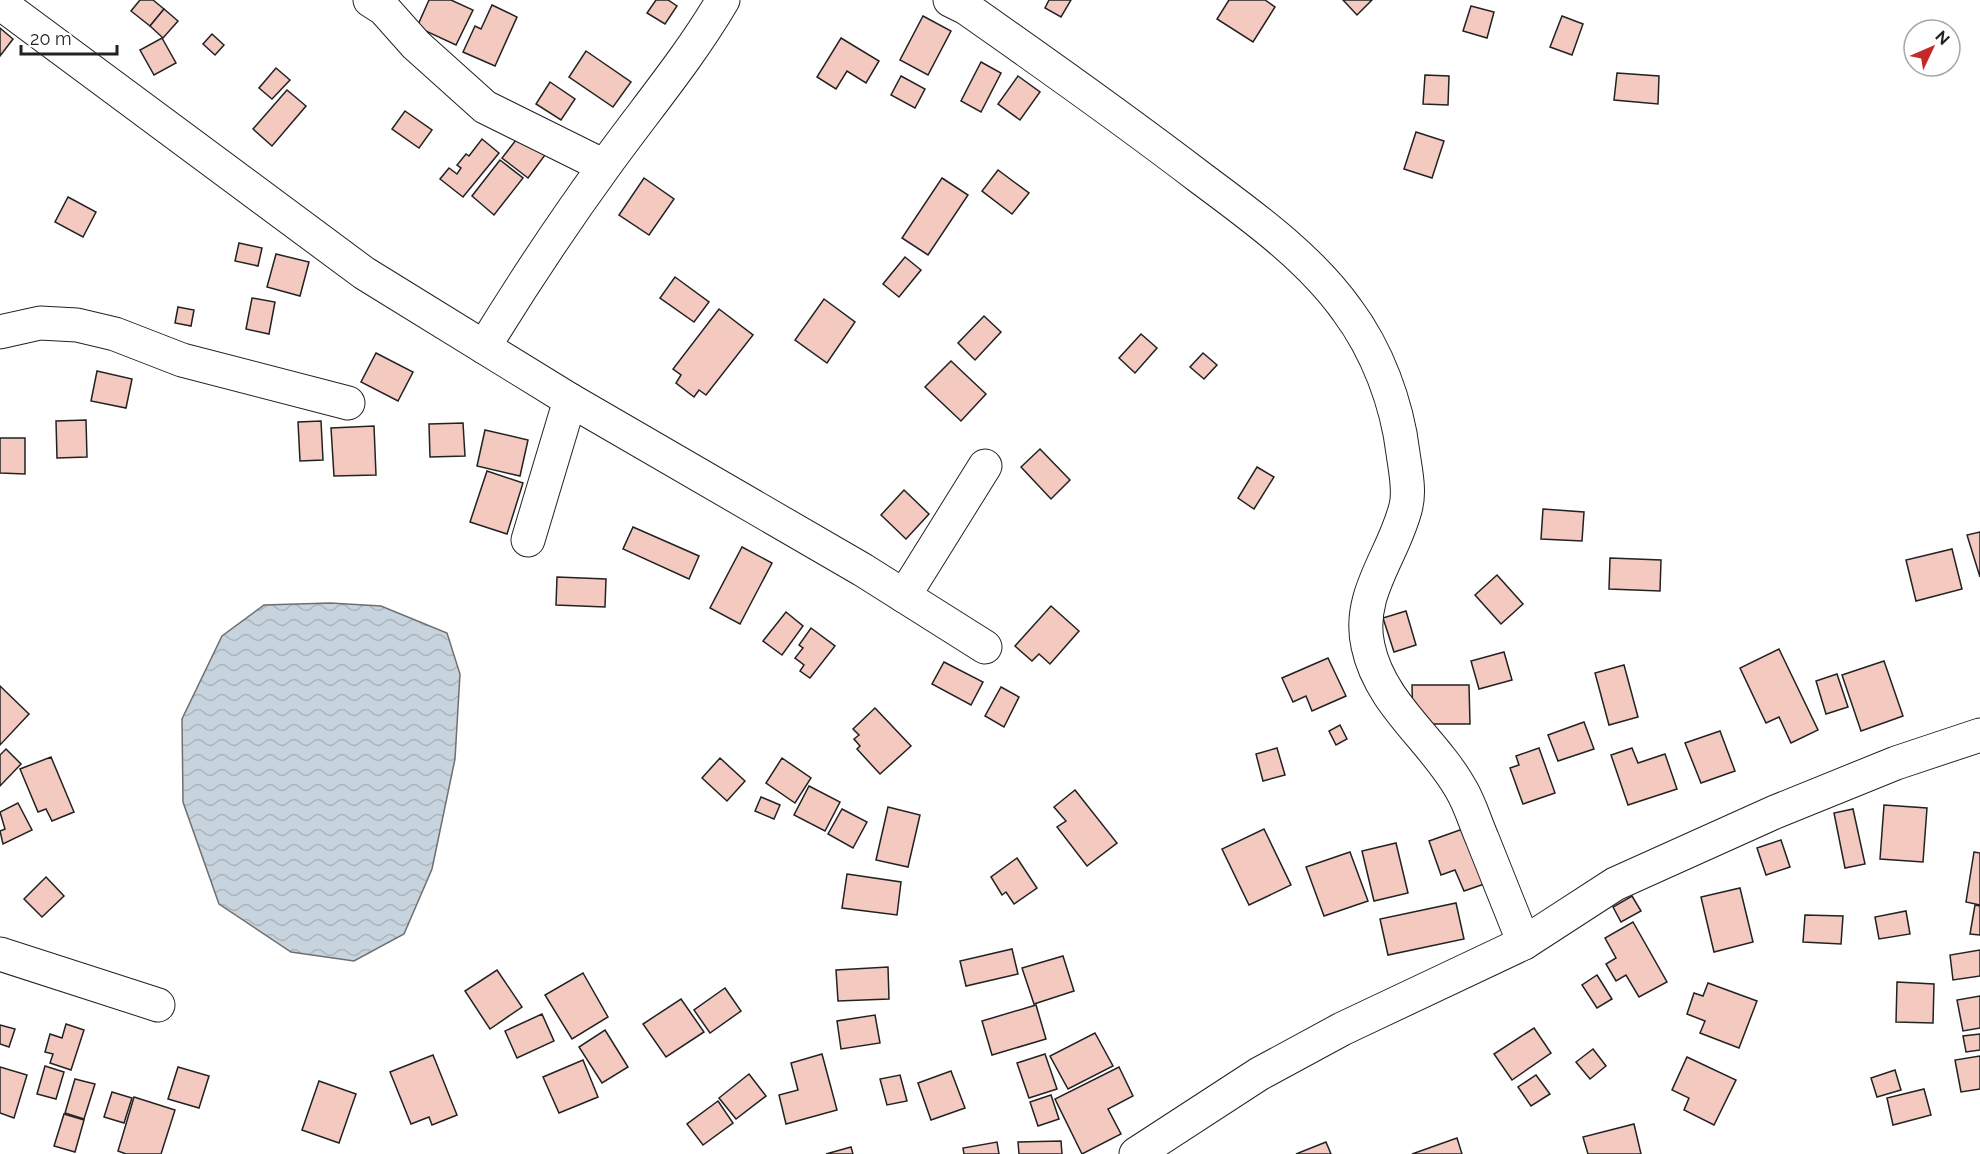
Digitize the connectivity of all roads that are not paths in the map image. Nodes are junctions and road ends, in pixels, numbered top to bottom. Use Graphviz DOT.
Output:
graph roads {
  1 [pos="370,0"];
  2 [pos="723,0"];
  3 [pos="950,0"];
  4 [pos="0,3"];
  5 [pos="604,166"];
  6 [pos="0,332"];
  7 [pos="484,347"];
  8 [pos="570,400"];
  9 [pos="348,404"];
  10 [pos="985,466"];
  11 [pos="528,540"];
  12 [pos="904,596"];
  13 [pos="985,647"];
  14 [pos="1980,735"];
  15 [pos="1524,943"];
  16 [pos="0,954"];
  17 [pos="158,1005"];
  18 [pos="1136,1154"];
  1 -- 5 [label="street"];
  2 -- 5 [label="street"];
  3 -- 15 [label="street"];
  4 -- 7 [label="street"];
  5 -- 7 [label="street"];
  6 -- 9 [label="street"];
  7 -- 8 [label="street"];
  8 -- 11 [label="street"];
  8 -- 12 [label="street"];
  10 -- 12 [label="street"];
  12 -- 13 [label="street"];
  14 -- 15 [label="street"];
  15 -- 18 [label="street"];
  16 -- 17 [label="street"];
}
